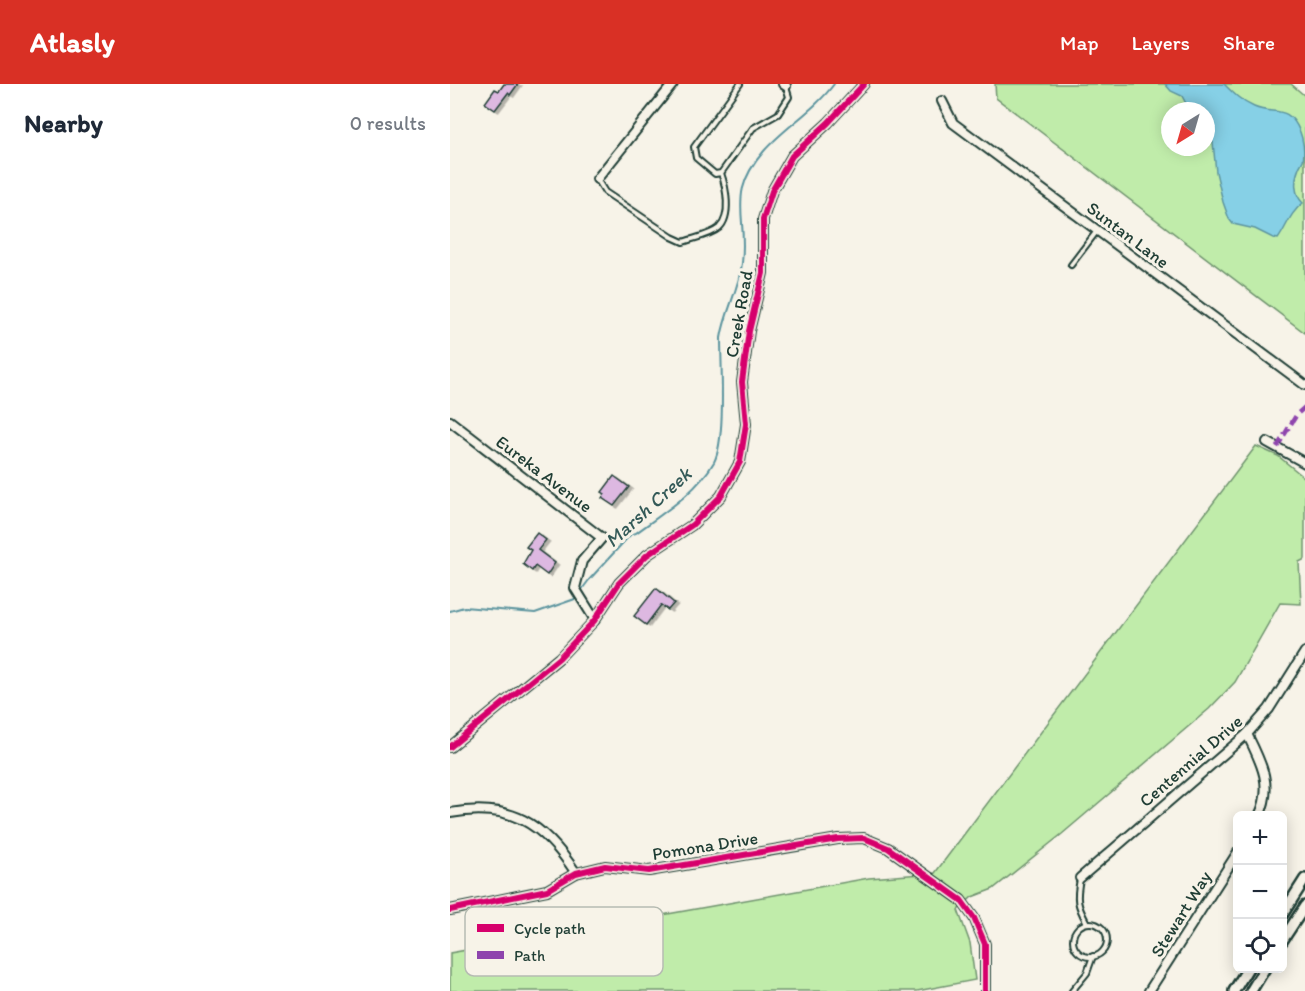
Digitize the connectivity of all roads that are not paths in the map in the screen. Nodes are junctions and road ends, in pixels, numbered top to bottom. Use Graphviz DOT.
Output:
graph roads {
  1 [pos="673,84"];
  2 [pos="740,84"];
  3 [pos="864,84"];
  4 [pos="785,85"];
  5 [pos="942,101"];
  6 [pos="721,172"];
  7 [pos="597,179"];
  8 [pos="1097,230"];
  9 [pos="1071,266"];
  10 [pos="1305,385"];
  11 [pos="450,421"];
  12 [pos="1267,442"];
  13 [pos="1305,463"];
  14 [pos="595,620"];
  15 [pos="1305,652"];
  16 [pos="1247,734"];
  17 [pos="450,747"];
  18 [pos="1262,811"];
  19 [pos="450,813"];
  20 [pos="1233,860"];
  21 [pos="576,873"];
  22 [pos="1080,878"];
  23 [pos="1305,879"];
  24 [pos="1305,906"];
  25 [pos="1287,907"];
  26 [pos="450,910"];
  27 [pos="1087,923"];
  28 [pos="1287,933"];
  29 [pos="1093,956"];
  30 [pos="1245,973"];
  31 [pos="1262,973"];
  32 [pos="985,991"];
  33 [pos="1072,991"];
  34 [pos="1149,991"];
  35 [pos="1234,991"];
  36 [pos="1251,991"];
  1 -- 7 [label="street"];
  2 -- 6 [label="lane"];
  3 -- 14 [label="street, Creek Road"];
  4 -- 6 [label="lane"];
  5 -- 8 [label="street, Suntan Lane"];
  6 -- 7 [label="lane"];
  8 -- 9 [label="lane"];
  8 -- 10 [label="street, Suntan Lane"];
  11 -- 14 [label="street, Eureka Avenue"];
  12 -- 13 [label="street"];
  14 -- 17 [label="street, Creek Road"];
  15 -- 16 [label="street, Centennial Drive"];
  16 -- 18 [label="street"];
  16 -- 22 [label="street, Centennial Drive"];
  19 -- 21 [label="street"];
  20 -- 34 [label="street, Stewart Way"];
  21 -- 26 [label="street, Pomona Drive"];
  21 -- 32 [label="street, Pomona Drive"];
  22 -- 27 [label="lane"];
  23 -- 25 [label="street"];
  24 -- 28 [label="street"];
  27 -- 29 [label="lane"];
  27 -- 29 [label="lane"];
  29 -- 33 [label="lane"];
  30 -- 35 [label="street"];
  31 -- 36 [label="street"];
}
